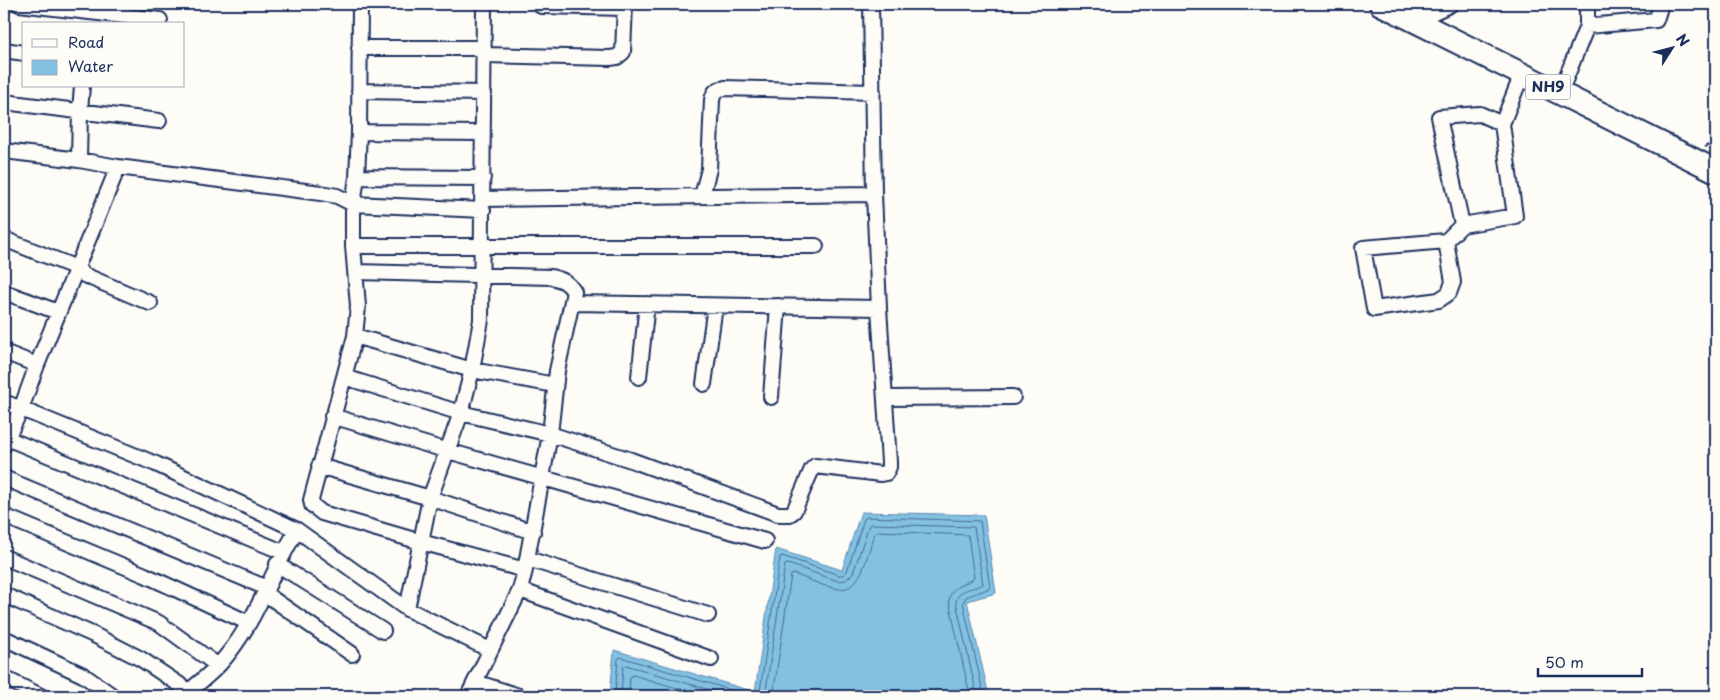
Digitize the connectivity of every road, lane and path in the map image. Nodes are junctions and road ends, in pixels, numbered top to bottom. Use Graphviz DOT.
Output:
graph roads {
  1 [pos="19,4"];
  2 [pos="360,4"];
  3 [pos="484,4"];
  4 [pos="871,4"];
  5 [pos="1381,4"];
  6 [pos="1451,4"];
  7 [pos="1587,4"];
  8 [pos="1660,4"];
  9 [pos="541,6"];
  10 [pos="625,6"];
  11 [pos="89,13"];
  12 [pos="160,20"];
  13 [pos="1415,21"];
  14 [pos="1587,26"];
  15 [pos="359,48"];
  16 [pos="4,50"];
  17 [pos="484,52"];
  18 [pos="22,53"];
  19 [pos="1522,74"];
  20 [pos="82,88"];
  21 [pos="359,91"];
  22 [pos="873,92"];
  23 [pos="484,93"];
  24 [pos="1560,93"];
  25 [pos="4,102"];
  26 [pos="80,111"];
  27 [pos="158,121"];
  28 [pos="1502,124"];
  29 [pos="359,132"];
  30 [pos="483,133"];
  31 [pos="4,151"];
  32 [pos="79,160"];
  33 [pos="118,167"];
  34 [pos="1716,170"];
  35 [pos="358,177"];
  36 [pos="483,178"];
  37 [pos="874,194"];
  38 [pos="702,196"];
  39 [pos="353,204"];
  40 [pos="483,204"];
  41 [pos="1462,225"];
  42 [pos="4,239"];
  43 [pos="1446,241"];
  44 [pos="353,246"];
  45 [pos="483,246"];
  46 [pos="816,246"];
  47 [pos="77,268"];
  48 [pos="356,272"];
  49 [pos="483,275"];
  50 [pos="4,292"];
  51 [pos="150,303"];
  52 [pos="573,303"];
  53 [pos="647,304"];
  54 [pos="715,306"];
  55 [pos="778,306"];
  56 [pos="879,308"];
  57 [pos="58,312"];
  58 [pos="355,336"];
  59 [pos="4,352"];
  60 [pos="37,365"];
  61 [pos="472,370"];
  62 [pos="344,377"];
  63 [pos="639,377"];
  64 [pos="704,384"];
  65 [pos="554,385"];
  66 [pos="771,397"];
  67 [pos="1013,397"];
  68 [pos="886,398"];
  69 [pos="4,402"];
  70 [pos="21,409"];
  71 [pos="461,413"];
  72 [pos="332,416"];
  73 [pos="550,434"];
  74 [pos="5,440"];
  75 [pos="448,451"];
  76 [pos="319,466"];
  77 [pos="543,477"];
  78 [pos="4,478"];
  79 [pos="430,498"];
  80 [pos="4,516"];
  81 [pos="297,530"];
  82 [pos="533,532"];
  83 [pos="765,541"];
  84 [pos="421,542"];
  85 [pos="4,558"];
  86 [pos="280,558"];
  87 [pos="526,565"];
  88 [pos="265,590"];
  89 [pos="520,590"];
  90 [pos="4,595"];
  91 [pos="407,609"];
  92 [pos="708,615"];
  93 [pos="249,624"];
  94 [pos="383,632"];
  95 [pos="4,638"];
  96 [pos="490,650"];
  97 [pos="352,654"];
  98 [pos="711,659"];
  99 [pos="217,665"];
  100 [pos="4,678"];
  101 [pos="475,682"];
  102 [pos="186,694"];
  103 [pos="41,696"];
  104 [pos="113,696"];
  105 [pos="468,696"];
  106 [pos="520,696"];
  1 -- 11 [label="street"];
  2 -- 15 [label="street"];
  3 -- 17 [label="street"];
  4 -- 22 [label="street"];
  5 -- 13 [label="highway, NH9"];
  6 -- 13 [label="street"];
  7 -- 14 [label="street"];
  8 -- 14 [label="street"];
  9 -- 10 [label="street"];
  10 -- 17 [label="street"];
  11 -- 12 [label="street"];
  13 -- 19 [label="highway, NH9"];
  14 -- 24 [label="street"];
  15 -- 17 [label="street"];
  15 -- 21 [label="street"];
  16 -- 18 [label="street"];
  17 -- 23 [label="street"];
  19 -- 24 [label="highway, NH9"];
  19 -- 28 [label="street"];
  20 -- 26 [label="street"];
  21 -- 23 [label="street"];
  21 -- 29 [label="street"];
  22 -- 37 [label="street"];
  22 -- 38 [label="street"];
  23 -- 30 [label="street"];
  24 -- 34 [label="highway, NH9"];
  25 -- 26 [label="street"];
  26 -- 27 [label="street"];
  26 -- 32 [label="street"];
  28 -- 41 [label="street"];
  28 -- 41 [label="street"];
  29 -- 30 [label="street"];
  29 -- 35 [label="street"];
  30 -- 36 [label="street"];
  31 -- 32 [label="street"];
  32 -- 33 [label="street"];
  33 -- 39 [label="street"];
  33 -- 47 [label="street"];
  35 -- 36 [label="street"];
  35 -- 39 [label="street"];
  36 -- 40 [label="street"];
  37 -- 38 [label="street"];
  37 -- 56 [label="street"];
  38 -- 40 [label="street"];
  39 -- 40 [label="street"];
  39 -- 44 [label="street"];
  40 -- 45 [label="street"];
  41 -- 43 [label="street"];
  42 -- 47 [label="street"];
  43 -- 43 [label="street"];
  44 -- 45 [label="street"];
  44 -- 48 [label="street"];
  45 -- 46 [label="street"];
  45 -- 49 [label="street"];
  47 -- 51 [label="street"];
  47 -- 57 [label="street"];
  48 -- 49 [label="street"];
  48 -- 58 [label="street"];
  49 -- 52 [label="street"];
  49 -- 61 [label="street"];
  50 -- 57 [label="street"];
  52 -- 53 [label="street"];
  52 -- 65 [label="street"];
  53 -- 54 [label="street"];
  53 -- 63 [label="street"];
  54 -- 55 [label="street"];
  54 -- 64 [label="street"];
  55 -- 56 [label="street"];
  55 -- 66 [label="street"];
  56 -- 68 [label="street"];
  57 -- 60 [label="street"];
  58 -- 61 [label="street"];
  58 -- 62 [label="street"];
  59 -- 60 [label="street"];
  60 -- 70 [label="street"];
  61 -- 65 [label="street"];
  61 -- 71 [label="street"];
  62 -- 71 [label="street"];
  62 -- 72 [label="street"];
  65 -- 73 [label="street"];
  67 -- 68 [label="street"];
  68 -- 73 [label="street"];
  69 -- 70 [label="street"];
  70 -- 74 [label="street"];
  70 -- 81 [label="street"];
  71 -- 73 [label="street"];
  71 -- 75 [label="street"];
  72 -- 75 [label="street"];
  72 -- 76 [label="street"];
  73 -- 77 [label="street"];
  74 -- 86 [label="street"];
  75 -- 77 [label="street"];
  75 -- 79 [label="street"];
  76 -- 79 [label="street"];
  76 -- 84 [label="street"];
  77 -- 82 [label="street"];
  77 -- 83 [label="street"];
  78 -- 88 [label="street"];
  79 -- 82 [label="street"];
  79 -- 84 [label="street"];
  80 -- 93 [label="street"];
  81 -- 86 [label="street"];
  81 -- 91 [label="street"];
  82 -- 87 [label="street"];
  84 -- 87 [label="street"];
  84 -- 91 [label="street"];
  85 -- 99 [label="street"];
  86 -- 88 [label="street"];
  86 -- 94 [label="street"];
  87 -- 89 [label="street"];
  87 -- 92 [label="street"];
  88 -- 93 [label="street"];
  88 -- 97 [label="street"];
  89 -- 96 [label="street"];
  89 -- 98 [label="street"];
  90 -- 102 [label="street"];
  91 -- 96 [label="street"];
  93 -- 99 [label="street"];
  95 -- 104 [label="street"];
  96 -- 101 [label="street"];
  99 -- 102 [label="street"];
  100 -- 103 [label="street"];
  101 -- 105 [label="street"];
  101 -- 106 [label="street"];
}
